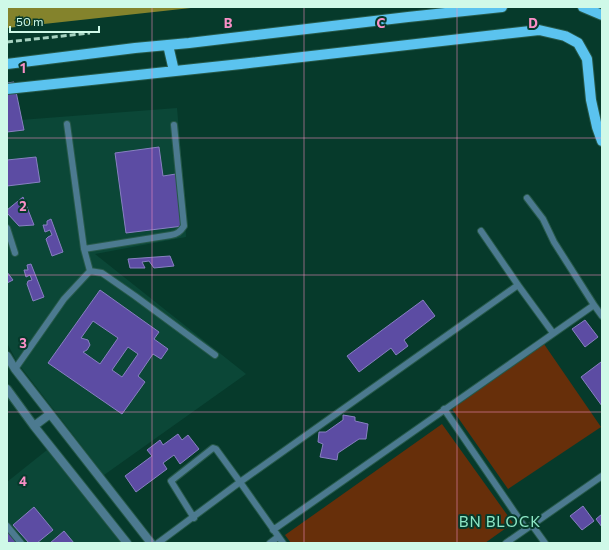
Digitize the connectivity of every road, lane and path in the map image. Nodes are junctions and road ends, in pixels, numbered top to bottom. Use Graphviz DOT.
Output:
graph roads {
  1 [pos="502,7"];
  2 [pos="583,7"];
  3 [pos="602,15"];
  4 [pos="168,45"];
  5 [pos="7,64"];
  6 [pos="174,71"];
  7 [pos="7,89"];
  8 [pos="66,124"];
  9 [pos="174,125"];
  10 [pos="602,141"];
  11 [pos="526,198"];
  12 [pos="7,228"];
  13 [pos="481,231"];
  14 [pos="84,249"];
  15 [pos="16,253"];
  16 [pos="90,270"];
  17 [pos="518,284"];
  18 [pos="594,305"];
  19 [pos="602,316"];
  20 [pos="553,333"];
  21 [pos="215,355"];
  22 [pos="7,356"];
  23 [pos="15,369"];
  24 [pos="7,389"];
  25 [pos="444,409"];
  26 [pos="50,414"];
  27 [pos="34,426"];
  28 [pos="602,476"];
  29 [pos="240,482"];
  30 [pos="194,518"];
  31 [pos="7,526"];
  32 [pos="529,527"];
  33 [pos="273,530"];
  34 [pos="278,537"];
  35 [pos="21,543"];
  36 [pos="127,543"];
  37 [pos="151,543"];
  38 [pos="158,543"];
  39 [pos="270,543"];
  40 [pos="283,543"];
  41 [pos="506,543"];
  42 [pos="545,543"];
  1 -- 4 [label="main road"];
  2 -- 3 [label="main road"];
  4 -- 5 [label="main road"];
  4 -- 6 [label="main road"];
  6 -- 7 [label="main road"];
  6 -- 10 [label="main road"];
  8 -- 14 [label="lane"];
  9 -- 14 [label="lane"];
  11 -- 18 [label="lane"];
  12 -- 15 [label="lane"];
  13 -- 17 [label="lane"];
  14 -- 16 [label="lane"];
  16 -- 21 [label="lane"];
  16 -- 23 [label="lane"];
  17 -- 20 [label="lane"];
  17 -- 29 [label="lane"];
  18 -- 19 [label="lane"];
  18 -- 20 [label="lane"];
  20 -- 25 [label="lane"];
  22 -- 23 [label="street"];
  23 -- 26 [label="street"];
  24 -- 27 [label="street"];
  25 -- 32 [label="lane"];
  25 -- 33 [label="lane"];
  26 -- 27 [label="street"];
  26 -- 37 [label="street"];
  27 -- 36 [label="street"];
  28 -- 32 [label="lane"];
  29 -- 30 [label="lane"];
  29 -- 30 [label="lane"];
  29 -- 33 [label="lane"];
  30 -- 38 [label="lane"];
  31 -- 35 [label="lane"];
  32 -- 41 [label="lane"];
  32 -- 42 [label="lane"];
  33 -- 34 [label="lane"];
  34 -- 39 [label="lane"];
  34 -- 40 [label="lane"];
}
